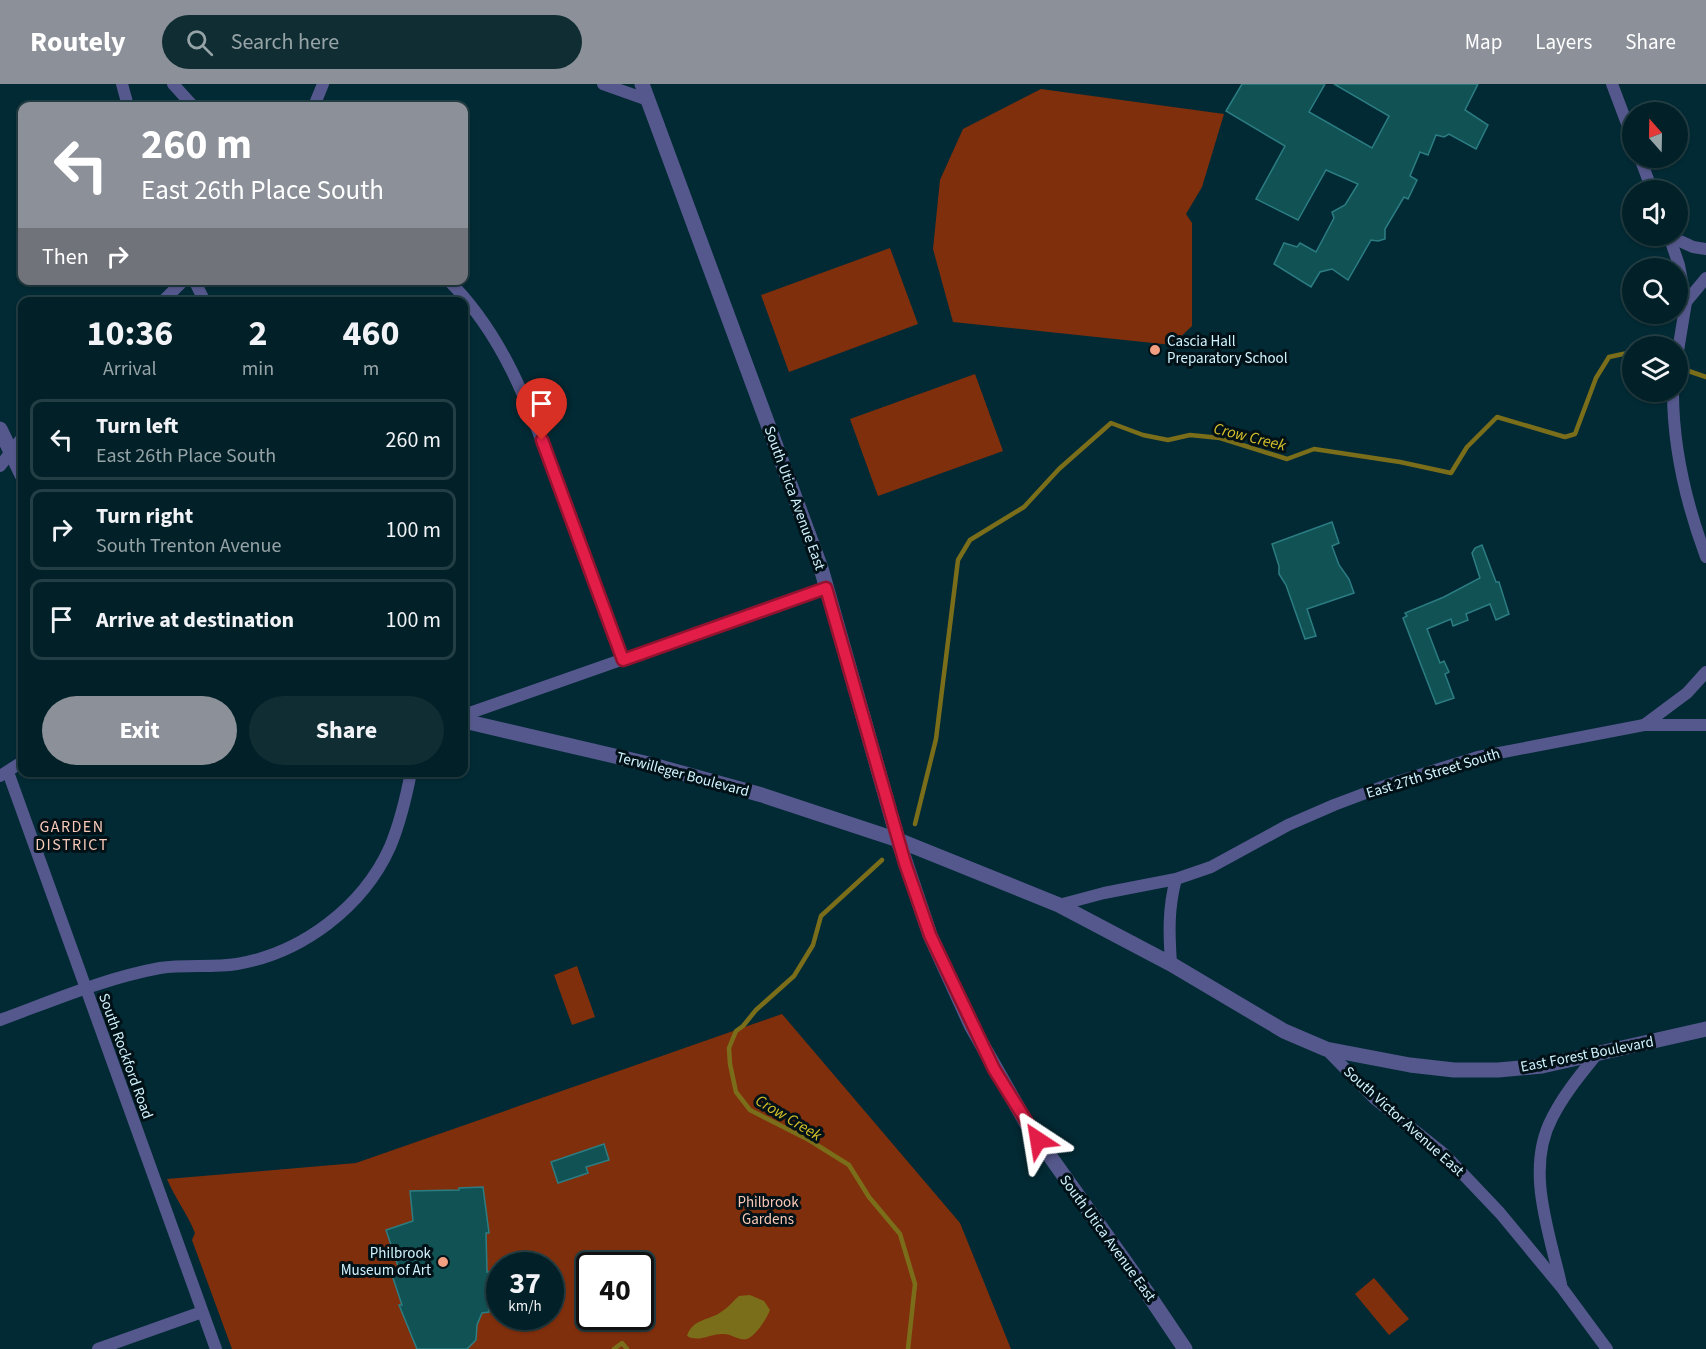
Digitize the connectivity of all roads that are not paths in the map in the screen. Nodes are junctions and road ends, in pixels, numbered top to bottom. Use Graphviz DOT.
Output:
graph roads {
  1 [pos="122,84"];
  2 [pos="173,84"];
  3 [pos="323,84"];
  4 [pos="603,84"];
  5 [pos="642,84"];
  6 [pos="1612,84"];
  7 [pos="648,100"];
  8 [pos="127,102"];
  9 [pos="189,102"];
  10 [pos="316,102"];
  11 [pos="1622,110"];
  12 [pos="1688,245"];
  13 [pos="1706,249"];
  14 [pos="1706,278"];
  15 [pos="179,285"];
  16 [pos="452,285"];
  17 [pos="167,297"];
  18 [pos="462,297"];
  19 [pos="1688,300"];
  20 [pos="468,305"];
  21 [pos="1673,402"];
  22 [pos="0,429"];
  23 [pos="18,443"];
  24 [pos="11,452"];
  25 [pos="0,466"];
  26 [pos="18,467"];
  27 [pos="1706,557"];
  28 [pos="826,588"];
  29 [pos="623,660"];
  30 [pos="1706,672"];
  31 [pos="468,714"];
  32 [pos="468,722"];
  33 [pos="1644,725"];
  34 [pos="1706,725"];
  35 [pos="18,765"];
  36 [pos="4,774"];
  37 [pos="410,777"];
  38 [pos="898,840"];
  39 [pos="1176,879"];
  40 [pos="1059,905"];
  41 [pos="1171,964"];
  42 [pos="86,989"];
  43 [pos="0,1020"];
  44 [pos="1706,1029"];
  45 [pos="1326,1049"];
  46 [pos="1597,1054"];
  47 [pos="1562,1288"];
  48 [pos="202,1312"];
  49 [pos="98,1349"];
  50 [pos="216,1349"];
  51 [pos="1185,1349"];
  52 [pos="1607,1349"];
  1 -- 8 [label="street"];
  2 -- 9 [label="street"];
  3 -- 10 [label="street"];
  4 -- 7 [label="street"];
  5 -- 7 [label="street, South Utica Avenue East"];
  6 -- 11 [label="street"];
  7 -- 28 [label="street, South Utica Avenue East"];
  12 -- 13 [label="street"];
  14 -- 19 [label="street"];
  15 -- 17 [label="street"];
  16 -- 18 [label="street"];
  20 -- 29 [label="street"];
  21 -- 27 [label="street"];
  22 -- 24 [label="street"];
  23 -- 24 [label="street"];
  24 -- 25 [label="street"];
  24 -- 26 [label="street"];
  28 -- 29 [label="street"];
  28 -- 38 [label="street, South Utica Avenue East"];
  29 -- 31 [label="street"];
  30 -- 33 [label="street"];
  32 -- 38 [label="street, Terwilleger Boulevard"];
  33 -- 34 [label="street, East 27th Street South"];
  33 -- 39 [label="street, East 27th Street South"];
  35 -- 36 [label="street"];
  36 -- 42 [label="street, South Rockford Road"];
  37 -- 42 [label="street"];
  38 -- 40 [label="street"];
  38 -- 51 [label="street, South Utica Avenue East"];
  39 -- 40 [label="street, East 27th Street South"];
  39 -- 41 [label="street"];
  40 -- 41 [label="street, South Victor Avenue East"];
  41 -- 45 [label="street, South Victor Avenue East"];
  42 -- 43 [label="street"];
  42 -- 48 [label="street, South Rockford Road"];
  44 -- 46 [label="street, East Forest Boulevard"];
  45 -- 46 [label="street, East Forest Boulevard"];
  45 -- 47 [label="street, South Victor Avenue East"];
  46 -- 47 [label="street, South Victor Avenue East"];
  47 -- 52 [label="street, South Victor Avenue East"];
  48 -- 49 [label="street"];
  48 -- 50 [label="street, South Rockford Road"];
}
